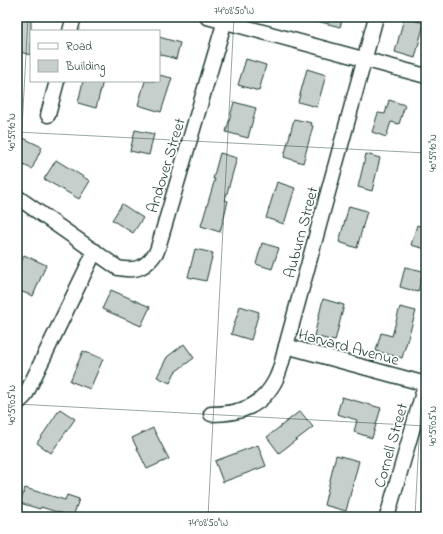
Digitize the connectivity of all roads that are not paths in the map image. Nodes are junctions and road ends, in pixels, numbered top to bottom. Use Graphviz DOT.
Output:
graph roads {
  1 [pos="74,17"];
  2 [pos="207,17"];
  3 [pos="376,17"];
  4 [pos="226,19"];
  5 [pos="70,30"];
  6 [pos="365,59"];
  7 [pos="426,76"];
  8 [pos="57,82"];
  9 [pos="48,115"];
  10 [pos="17,197"];
  11 [pos="95,251"];
  12 [pos="286,346"];
  13 [pos="426,384"];
  14 [pos="17,404"];
  15 [pos="211,414"];
  16 [pos="387,517"];
  1 -- 5 [label="street"];
  2 -- 4 [label="street"];
  3 -- 6 [label="street, Auburn Street"];
  4 -- 6 [label="street"];
  4 -- 11 [label="street, Andover Street"];
  6 -- 7 [label="street"];
  6 -- 12 [label="street, Auburn Street"];
  8 -- 9 [label="street"];
  10 -- 11 [label="street"];
  11 -- 14 [label="street"];
  12 -- 13 [label="street, Harvard Avenue"];
  12 -- 15 [label="street, Auburn Street"];
  13 -- 16 [label="street, Cornell Street"];
}
